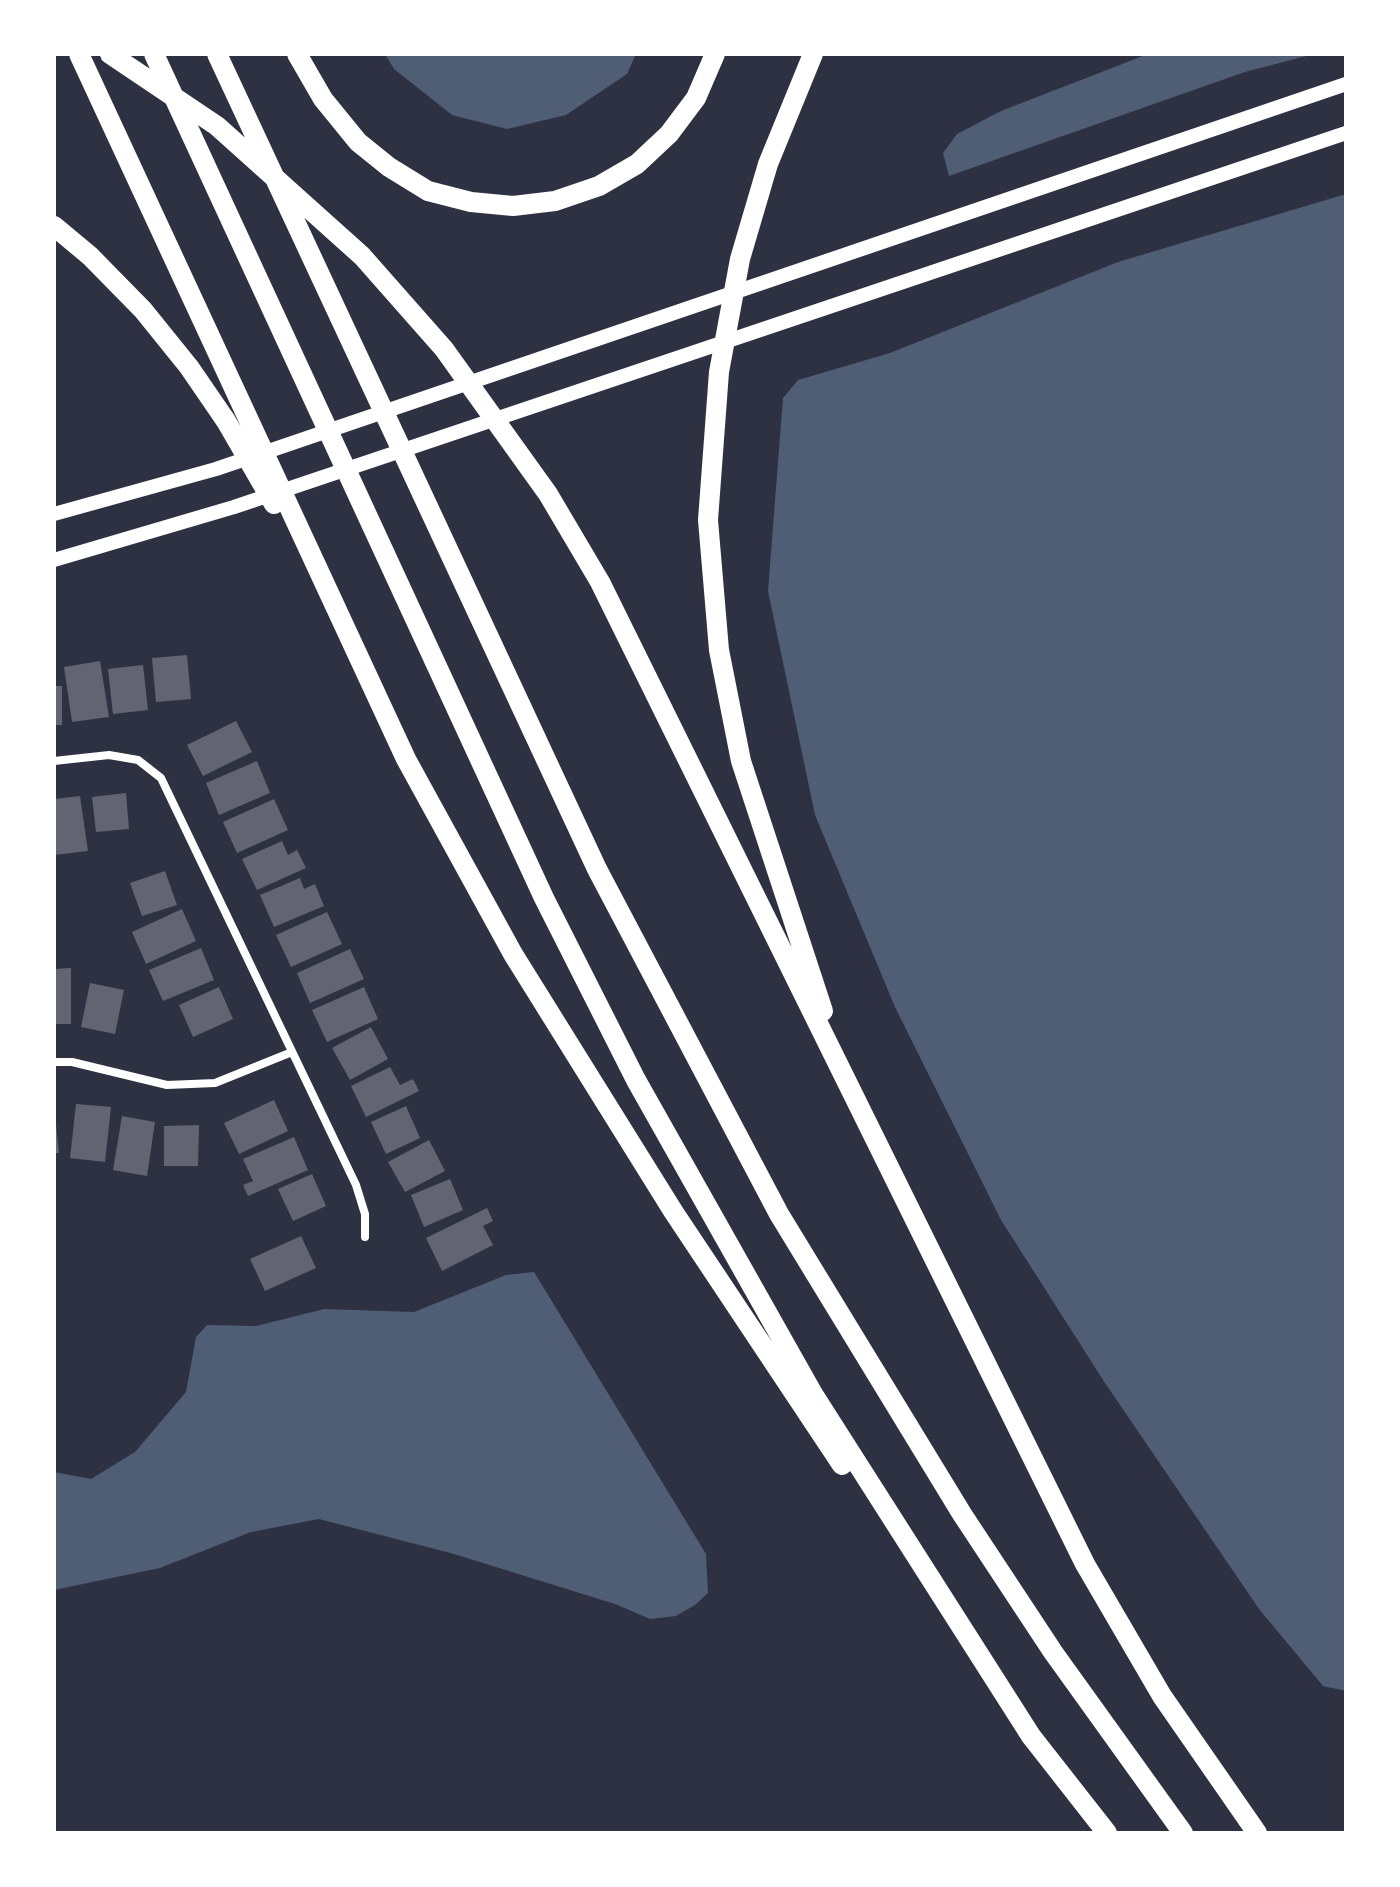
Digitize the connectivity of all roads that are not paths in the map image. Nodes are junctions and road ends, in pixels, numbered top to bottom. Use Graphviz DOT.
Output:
graph roads {
  1 [pos="79,54"];
  2 [pos="110,54"];
  3 [pos="154,54"];
  4 [pos="217,54"];
  5 [pos="297,54"];
  6 [pos="715,54"];
  7 [pos="813,54"];
  8 [pos="1346,84"];
  9 [pos="1346,133"];
  10 [pos="54,226"];
  11 [pos="54,514"];
  12 [pos="54,560"];
  13 [pos="330,601"];
  14 [pos="54,761"];
  15 [pos="292,1052"];
  16 [pos="54,1062"];
  17 [pos="882,1154"];
  18 [pos="365,1237"];
  19 [pos="1031,1736"];
  20 [pos="1107,1833"];
  21 [pos="1183,1833"];
  22 [pos="1257,1833"];
  1 -- 13 [label="highway"];
  2 -- 17 [label="highway"];
  3 -- 19 [label="highway"];
  4 -- 21 [label="highway"];
  5 -- 6 [label="highway"];
  7 -- 17 [label="highway"];
  8 -- 11 [label="main road"];
  9 -- 12 [label="main road"];
  10 -- 13 [label="highway"];
  13 -- 19 [label="highway"];
  14 -- 15 [label="street"];
  15 -- 16 [label="street"];
  15 -- 18 [label="street"];
  17 -- 22 [label="highway"];
  19 -- 20 [label="highway"];
}
